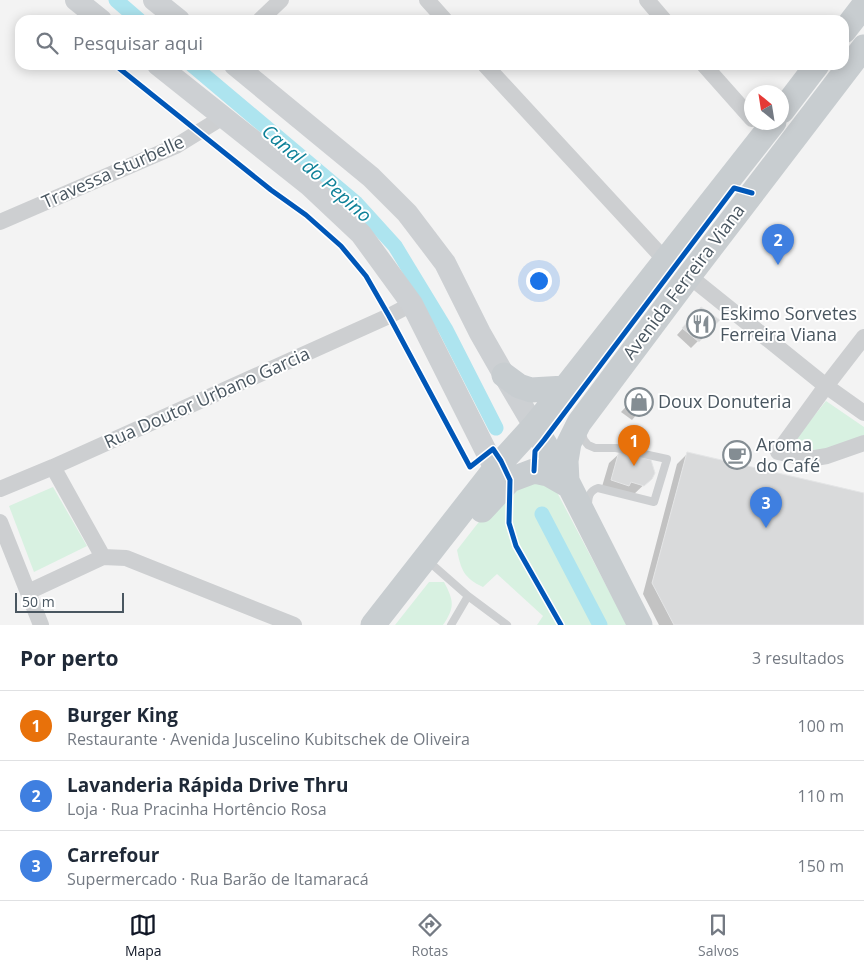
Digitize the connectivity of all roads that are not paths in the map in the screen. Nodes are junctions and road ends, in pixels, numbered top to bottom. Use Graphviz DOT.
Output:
graph roads {
  1 [pos="76,0"];
  2 [pos="154,0"];
  3 [pos="281,0"];
  4 [pos="427,0"];
  5 [pos="647,0"];
  6 [pos="864,5"];
  7 [pos="95,15"];
  8 [pos="173,15"];
  9 [pos="265,15"];
  10 [pos="440,15"];
  11 [pos="660,15"];
  12 [pos="849,24"];
  13 [pos="864,47"];
  14 [pos="849,67"];
  15 [pos="164,70"];
  16 [pos="241,70"];
  17 [pos="490,70"];
  18 [pos="709,70"];
  19 [pos="814,70"];
  20 [pos="846,70"];
  21 [pos="789,103"];
  22 [pos="744,107"];
  23 [pos="223,117"];
  24 [pos="757,130"];
  25 [pos="0,222"];
  26 [pos="665,260"];
  27 [pos="689,276"];
  28 [pos="412,304"];
  29 [pos="864,337"];
  30 [pos="504,375"];
  31 [pos="826,386"];
  32 [pos="565,388"];
  33 [pos="864,413"];
  34 [pos="579,423"];
  35 [pos="534,426"];
  36 [pos="864,443"];
  37 [pos="53,467"];
  38 [pos="495,469"];
  39 [pos="568,483"];
  40 [pos="0,489"];
  41 [pos="0,522"];
  42 [pos="590,526"];
  43 [pos="432,551"];
  44 [pos="103,557"];
  45 [pos="28,592"];
  46 [pos="468,596"];
  47 [pos="41,625"];
  48 [pos="294,625"];
  49 [pos="374,625"];
  50 [pos="451,625"];
  51 [pos="506,625"];
  52 [pos="640,625"];
  1 -- 7 [label="main road"];
  2 -- 8 [label="main road"];
  3 -- 9 [label="street"];
  4 -- 10 [label="street"];
  5 -- 11 [label="street"];
  6 -- 12 [label="main road"];
  13 -- 14 [label="main road, Avenida Ferreira Viana"];
  15 -- 23 [label="main road"];
  16 -- 30 [label="main road"];
  17 -- 26 [label="street"];
  18 -- 22 [label="street"];
  19 -- 21 [label="main road"];
  20 -- 27 [label="main road, Avenida Ferreira Viana"];
  23 -- 25 [label="street, Travessa Sturbelle"];
  23 -- 28 [label="main road"];
  24 -- 26 [label="main road, Avenida Ferreira Viana"];
  26 -- 32 [label="main road, Avenida Ferreira Viana"];
  27 -- 31 [label="street"];
  27 -- 34 [label="main road, Avenida Ferreira Viana"];
  28 -- 37 [label="street, Rua Doutor Urbano Garcia"];
  28 -- 38 [label="main road"];
  29 -- 31 [label="street"];
  30 -- 32 [label="main road"];
  30 -- 35 [label="main road"];
  31 -- 33 [label="street"];
  31 -- 36 [label="street"];
  32 -- 35 [label="main road, Avenida Ferreira Viana"];
  34 -- 39 [label="main road, Avenida Ferreira Viana"];
  34 -- 42 [label="lane"];
  35 -- 38 [label="main road, Avenida Ferreira Viana"];
  35 -- 39 [label="main road"];
  37 -- 40 [label="street, Rua Doutor Urbano Garcia"];
  37 -- 44 [label="street"];
  38 -- 43 [label="main road, Avenida Ferreira Viana"];
  39 -- 42 [label="main road"];
  39 -- 43 [label="main road"];
  41 -- 45 [label="street"];
  42 -- 52 [label="main road"];
  43 -- 46 [label="lane"];
  43 -- 49 [label="main road, Avenida Ferreira Viana"];
  44 -- 45 [label="street"];
  44 -- 48 [label="street"];
  45 -- 47 [label="street"];
  46 -- 50 [label="lane"];
  46 -- 51 [label="lane"];
}
